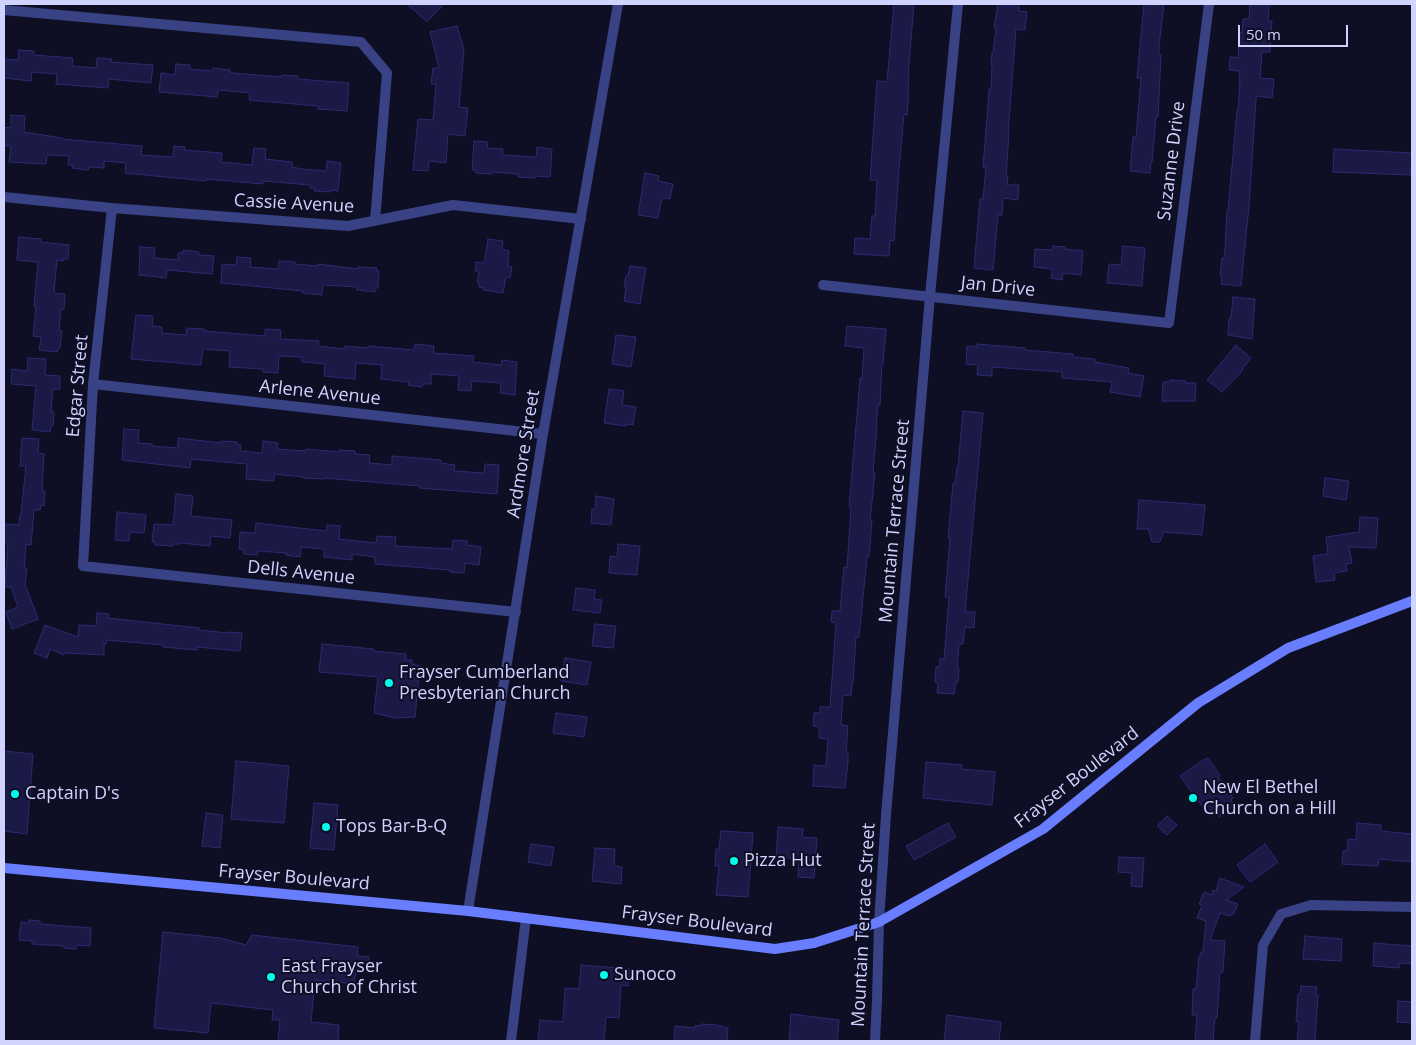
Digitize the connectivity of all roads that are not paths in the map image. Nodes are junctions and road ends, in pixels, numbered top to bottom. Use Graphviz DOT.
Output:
graph roads {
  1 [pos="618,4"];
  2 [pos="958,4"];
  3 [pos="1209,4"];
  4 [pos="4,10"];
  5 [pos="4,197"];
  6 [pos="112,208"];
  7 [pos="582,219"];
  8 [pos="375,221"];
  9 [pos="823,285"];
  10 [pos="930,296"];
  11 [pos="1169,323"];
  12 [pos="93,384"];
  13 [pos="543,434"];
  14 [pos="83,566"];
  15 [pos="1412,601"];
  16 [pos="516,612"];
  17 [pos="4,868"];
  18 [pos="1412,907"];
  19 [pos="468,911"];
  20 [pos="526,918"];
  21 [pos="879,922"];
  22 [pos="512,1041"];
  23 [pos="875,1041"];
  24 [pos="1255,1041"];
  1 -- 7 [label="street, Ardmore Street"];
  2 -- 10 [label="street, Mountain Terrace Street"];
  3 -- 11 [label="street, Suzanne Drive"];
  4 -- 8 [label="street"];
  5 -- 6 [label="street, Cassie Avenue"];
  6 -- 8 [label="street, Cassie Avenue"];
  6 -- 12 [label="street, Edgar Street"];
  7 -- 8 [label="street, Cassie Avenue"];
  7 -- 13 [label="street, Ardmore Street"];
  9 -- 10 [label="street, Jan Drive"];
  10 -- 11 [label="street, Jan Drive"];
  10 -- 21 [label="street, Mountain Terrace Street"];
  12 -- 13 [label="street, Arlene Avenue"];
  12 -- 14 [label="street, Edgar Street"];
  13 -- 16 [label="street, Ardmore Street"];
  14 -- 16 [label="street, Dells Avenue"];
  15 -- 21 [label="main road, Frayser Boulevard"];
  16 -- 19 [label="street, Ardmore Street"];
  17 -- 19 [label="main road, Frayser Boulevard"];
  18 -- 24 [label="street"];
  19 -- 20 [label="main road, Frayser Boulevard"];
  20 -- 21 [label="main road, Frayser Boulevard"];
  20 -- 22 [label="street"];
  21 -- 23 [label="street, Mountain Terrace Street"];
}
